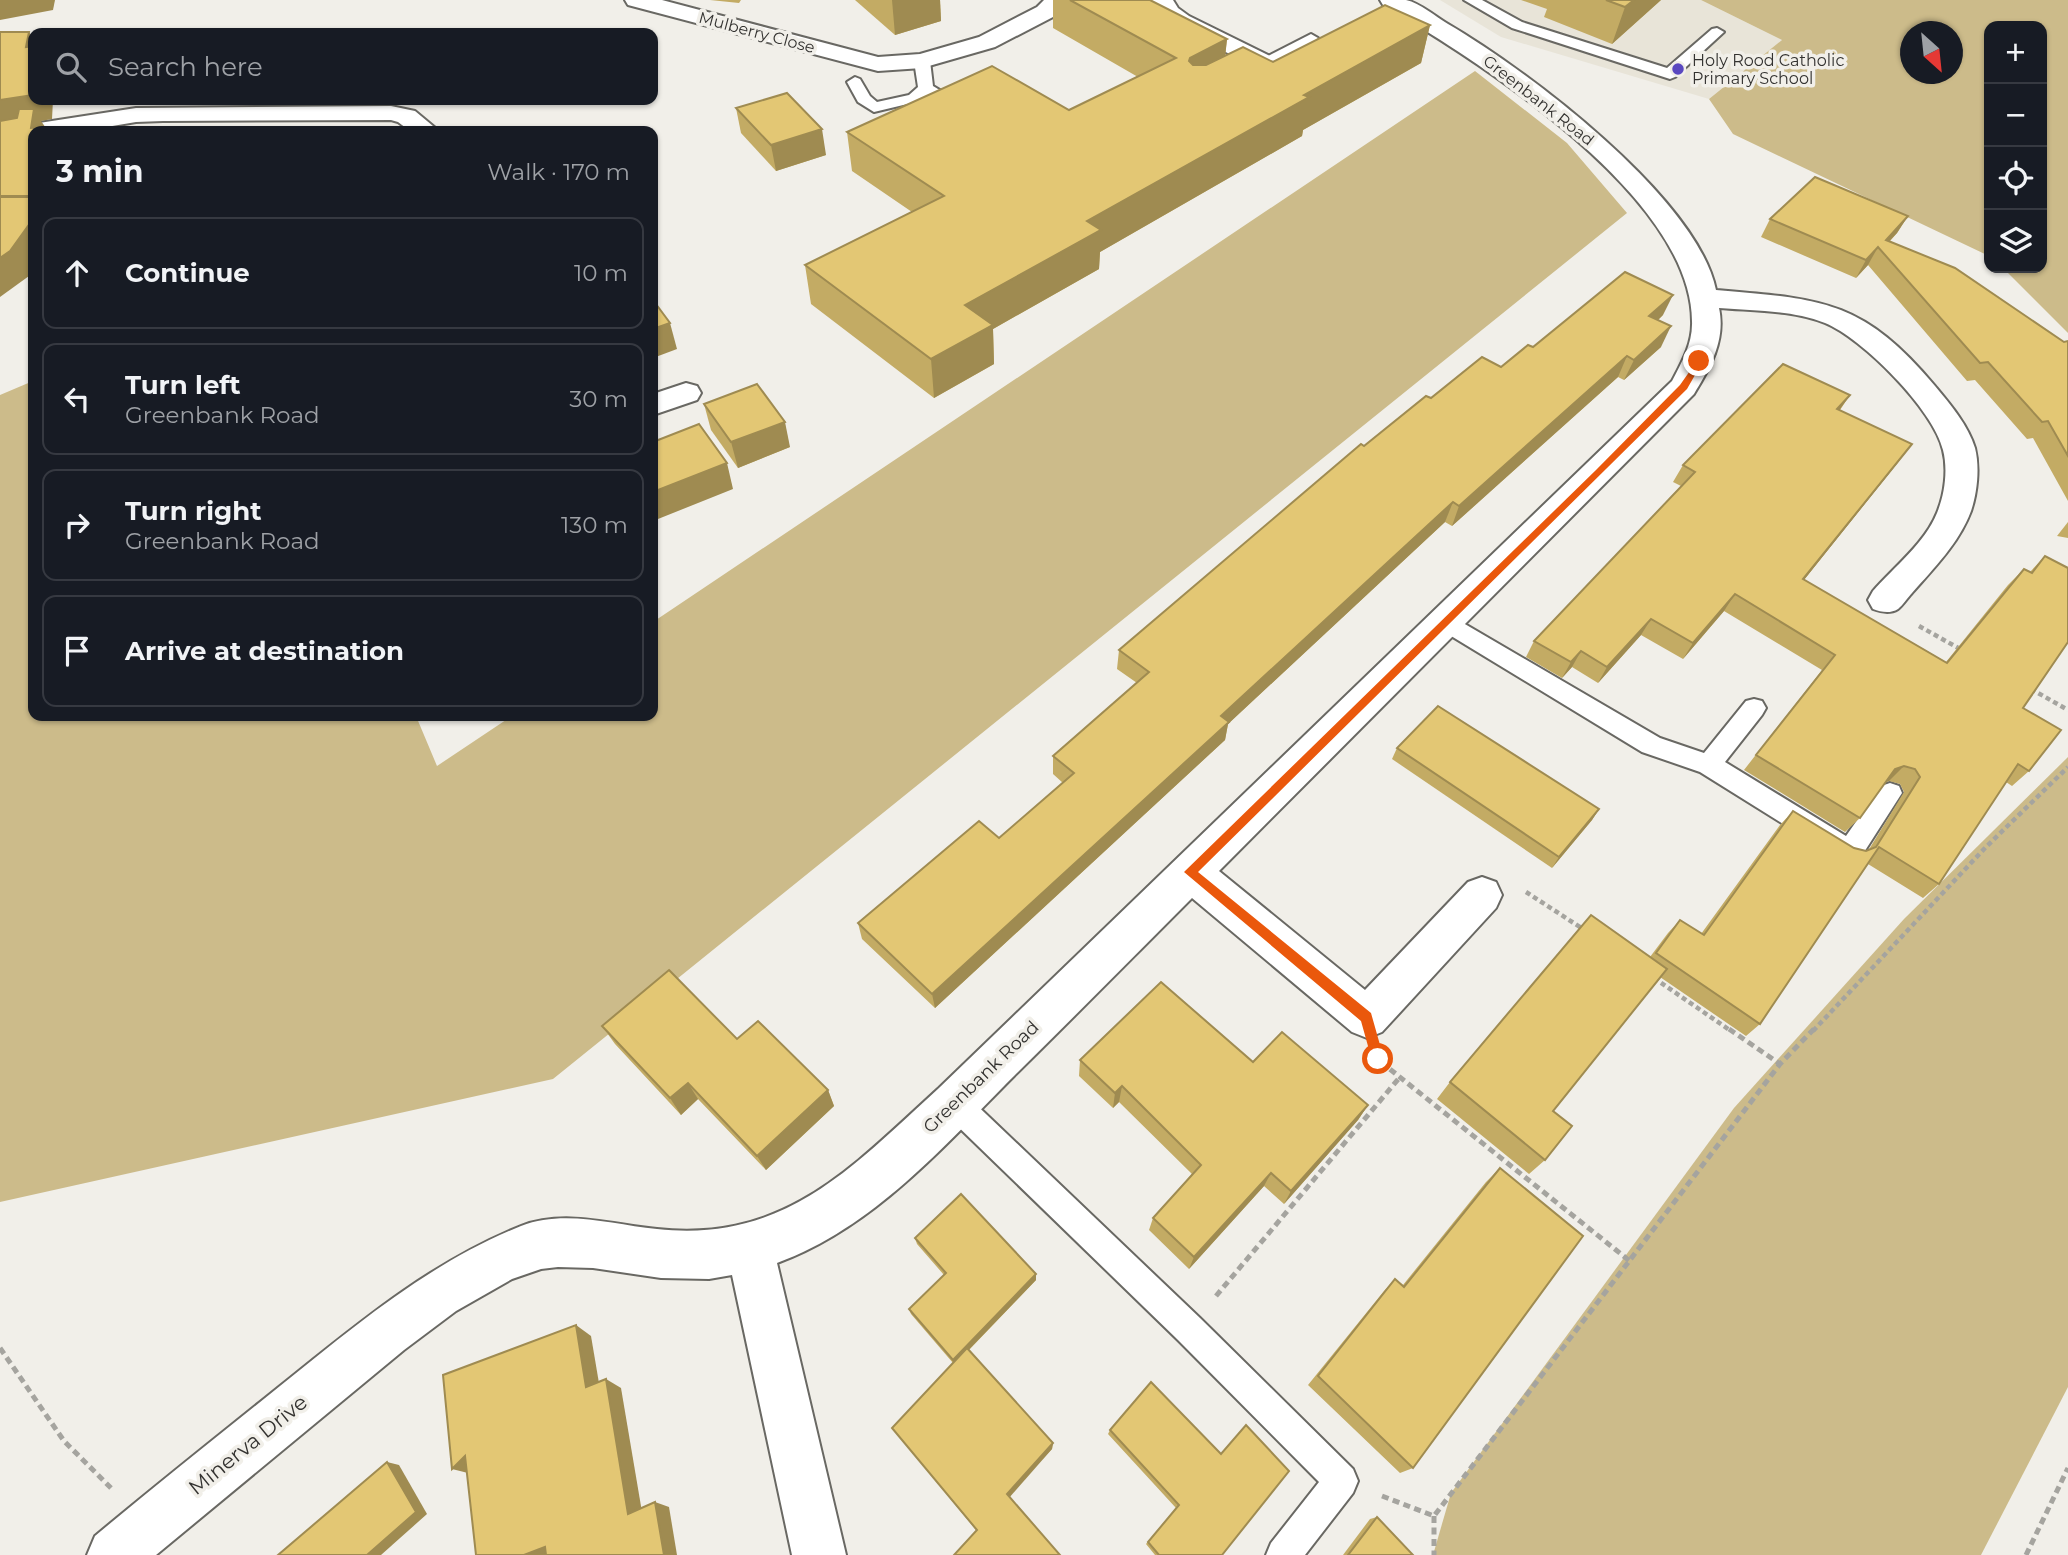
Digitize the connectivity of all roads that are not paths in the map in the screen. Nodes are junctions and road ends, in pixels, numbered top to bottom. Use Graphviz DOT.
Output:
graph roads {
  1 [pos="636,0"];
  2 [pos="1055,0"];
  3 [pos="1162,0"];
  4 [pos="1391,0"];
  5 [pos="1471,0"];
  6 [pos="1717,32"];
  7 [pos="1311,38"];
  8 [pos="922,61"];
  9 [pos="1264,62"];
  10 [pos="1230,80"];
  11 [pos="855,82"];
  12 [pos="926,88"];
  13 [pos="981,95"];
  14 [pos="69,126"];
  15 [pos="420,126"];
  16 [pos="1705,298"];
  17 [pos="685,393"];
  18 [pos="658,403"];
  19 [pos="1885,600"];
  20 [pos="1447,622"];
  21 [pos="1754,708"];
  22 [pos="1709,765"];
  23 [pos="1890,793"];
  24 [pos="1190,872"];
  25 [pos="1482,895"];
  26 [pos="956,1104"];
  27 [pos="750,1249"];
  28 [pos="383,1336"];
  29 [pos="128,1543"];
  30 [pos="819,1555"];
  31 [pos="1283,1555"];
  1 -- 8 [label="street, Mulberry Close"];
  2 -- 8 [label="street, Mulberry Close"];
  3 -- 9 [label="street"];
  4 -- 16 [label="street, Greenbank Road"];
  5 -- 6 [label="lane"];
  7 -- 9 [label="lane"];
  8 -- 12 [label="lane"];
  9 -- 10 [label="lane"];
  11 -- 12 [label="lane"];
  12 -- 13 [label="lane"];
  14 -- 15 [label="street"];
  16 -- 19 [label="street"];
  16 -- 20 [label="street, Greenbank Road"];
  17 -- 18 [label="street"];
  20 -- 22 [label="lane"];
  20 -- 24 [label="street, Greenbank Road"];
  21 -- 22 [label="lane"];
  22 -- 23 [label="lane"];
  24 -- 25 [label="street"];
  24 -- 26 [label="street, Greenbank Road"];
  26 -- 27 [label="street, Greenbank Road"];
  26 -- 31 [label="lane"];
  27 -- 28 [label="street, Greenbank Road"];
  27 -- 30 [label="street"];
  28 -- 29 [label="street, Minerva Drive"];
}
